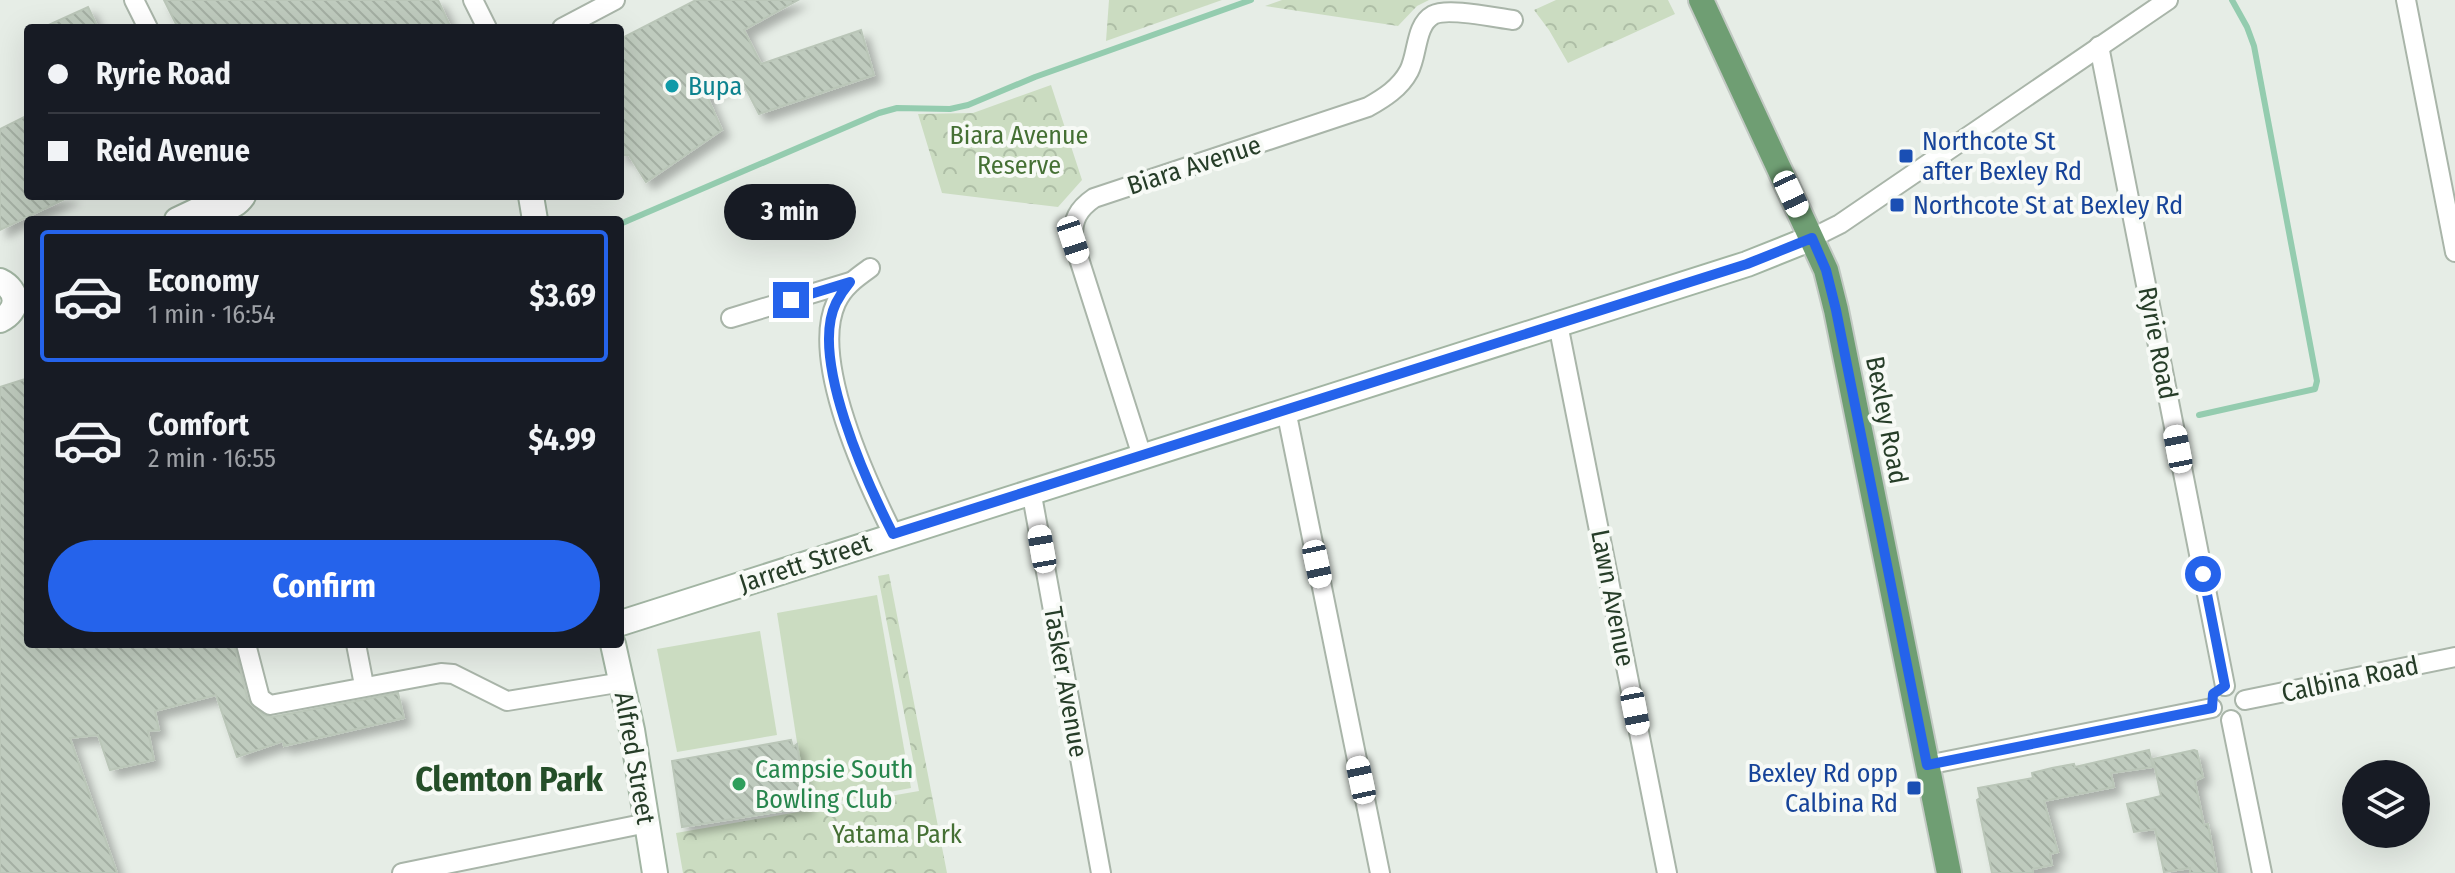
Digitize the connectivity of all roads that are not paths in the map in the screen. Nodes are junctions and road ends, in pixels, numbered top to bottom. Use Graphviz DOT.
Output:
graph roads {
  1 [pos="134,0"];
  2 [pos="473,0"];
  3 [pos="615,0"];
  4 [pos="1701,0"];
  5 [pos="2168,0"];
  6 [pos="2406,0"];
  7 [pos="1513,20"];
  8 [pos="146,24"];
  9 [pos="485,24"];
  10 [pos="570,24"];
  11 [pos="2099,46"];
  12 [pos="202,200"];
  13 [pos="202,200"];
  14 [pos="210,200"];
  15 [pos="240,200"];
  16 [pos="175,216"];
  17 [pos="182,216"];
  18 [pos="1812,238"];
  19 [pos="2455,252"];
  20 [pos="870,268"];
  21 [pos="850,282"];
  22 [pos="731,318"];
  23 [pos="1558,324"];
  24 [pos="1286,410"];
  25 [pos="1142,456"];
  26 [pos="1031,490"];
  27 [pos="893,534"];
  28 [pos="624,622"];
  29 [pos="247,648"];
  30 [pos="357,648"];
  31 [pos="614,648"];
  32 [pos="2455,657"];
  33 [pos="623,682"];
  34 [pos="364,685"];
  35 [pos="2225,686"];
  36 [pos="2245,700"];
  37 [pos="2212,708"];
  38 [pos="2231,720"];
  39 [pos="1927,765"];
  40 [pos="647,823"];
  41 [pos="402,873"];
  42 [pos="655,873"];
  43 [pos="1101,873"];
  44 [pos="1380,873"];
  45 [pos="1667,873"];
  46 [pos="1949,873"];
  47 [pos="2262,873"];
  1 -- 8 [label="street"];
  2 -- 9 [label="street"];
  3 -- 10 [label="street"];
  4 -- 18 [label="main road, Bexley Road"];
  5 -- 11 [label="street"];
  6 -- 19 [label="street"];
  7 -- 25 [label="street, Biara Avenue"];
  11 -- 18 [label="street"];
  11 -- 35 [label="street, Ryrie Road"];
  12 -- 16 [label="street"];
  13 -- 17 [label="street"];
  14 -- 15 [label="street"];
  18 -- 23 [label="street, Jarrett Street"];
  18 -- 39 [label="main road, Bexley Road"];
  20 -- 21 [label="street"];
  21 -- 22 [label="street"];
  21 -- 27 [label="street"];
  23 -- 24 [label="street, Jarrett Street"];
  23 -- 45 [label="street, Lawn Avenue"];
  24 -- 25 [label="street, Jarrett Street"];
  24 -- 44 [label="street"];
  25 -- 26 [label="street, Jarrett Street"];
  26 -- 27 [label="street, Jarrett Street"];
  26 -- 43 [label="street, Tasker Avenue"];
  27 -- 28 [label="street, Jarrett Street"];
  29 -- 34 [label="street"];
  30 -- 34 [label="street"];
  31 -- 33 [label="street, Alfred Street"];
  32 -- 36 [label="street, Calbina Road"];
  33 -- 34 [label="street"];
  33 -- 40 [label="street, Alfred Street"];
  35 -- 36 [label="street"];
  35 -- 37 [label="street"];
  36 -- 38 [label="street"];
  37 -- 38 [label="street"];
  37 -- 39 [label="street"];
  38 -- 47 [label="street"];
  39 -- 46 [label="main road, Bexley Road"];
  40 -- 41 [label="street"];
  40 -- 42 [label="street, Alfred Street"];
}
